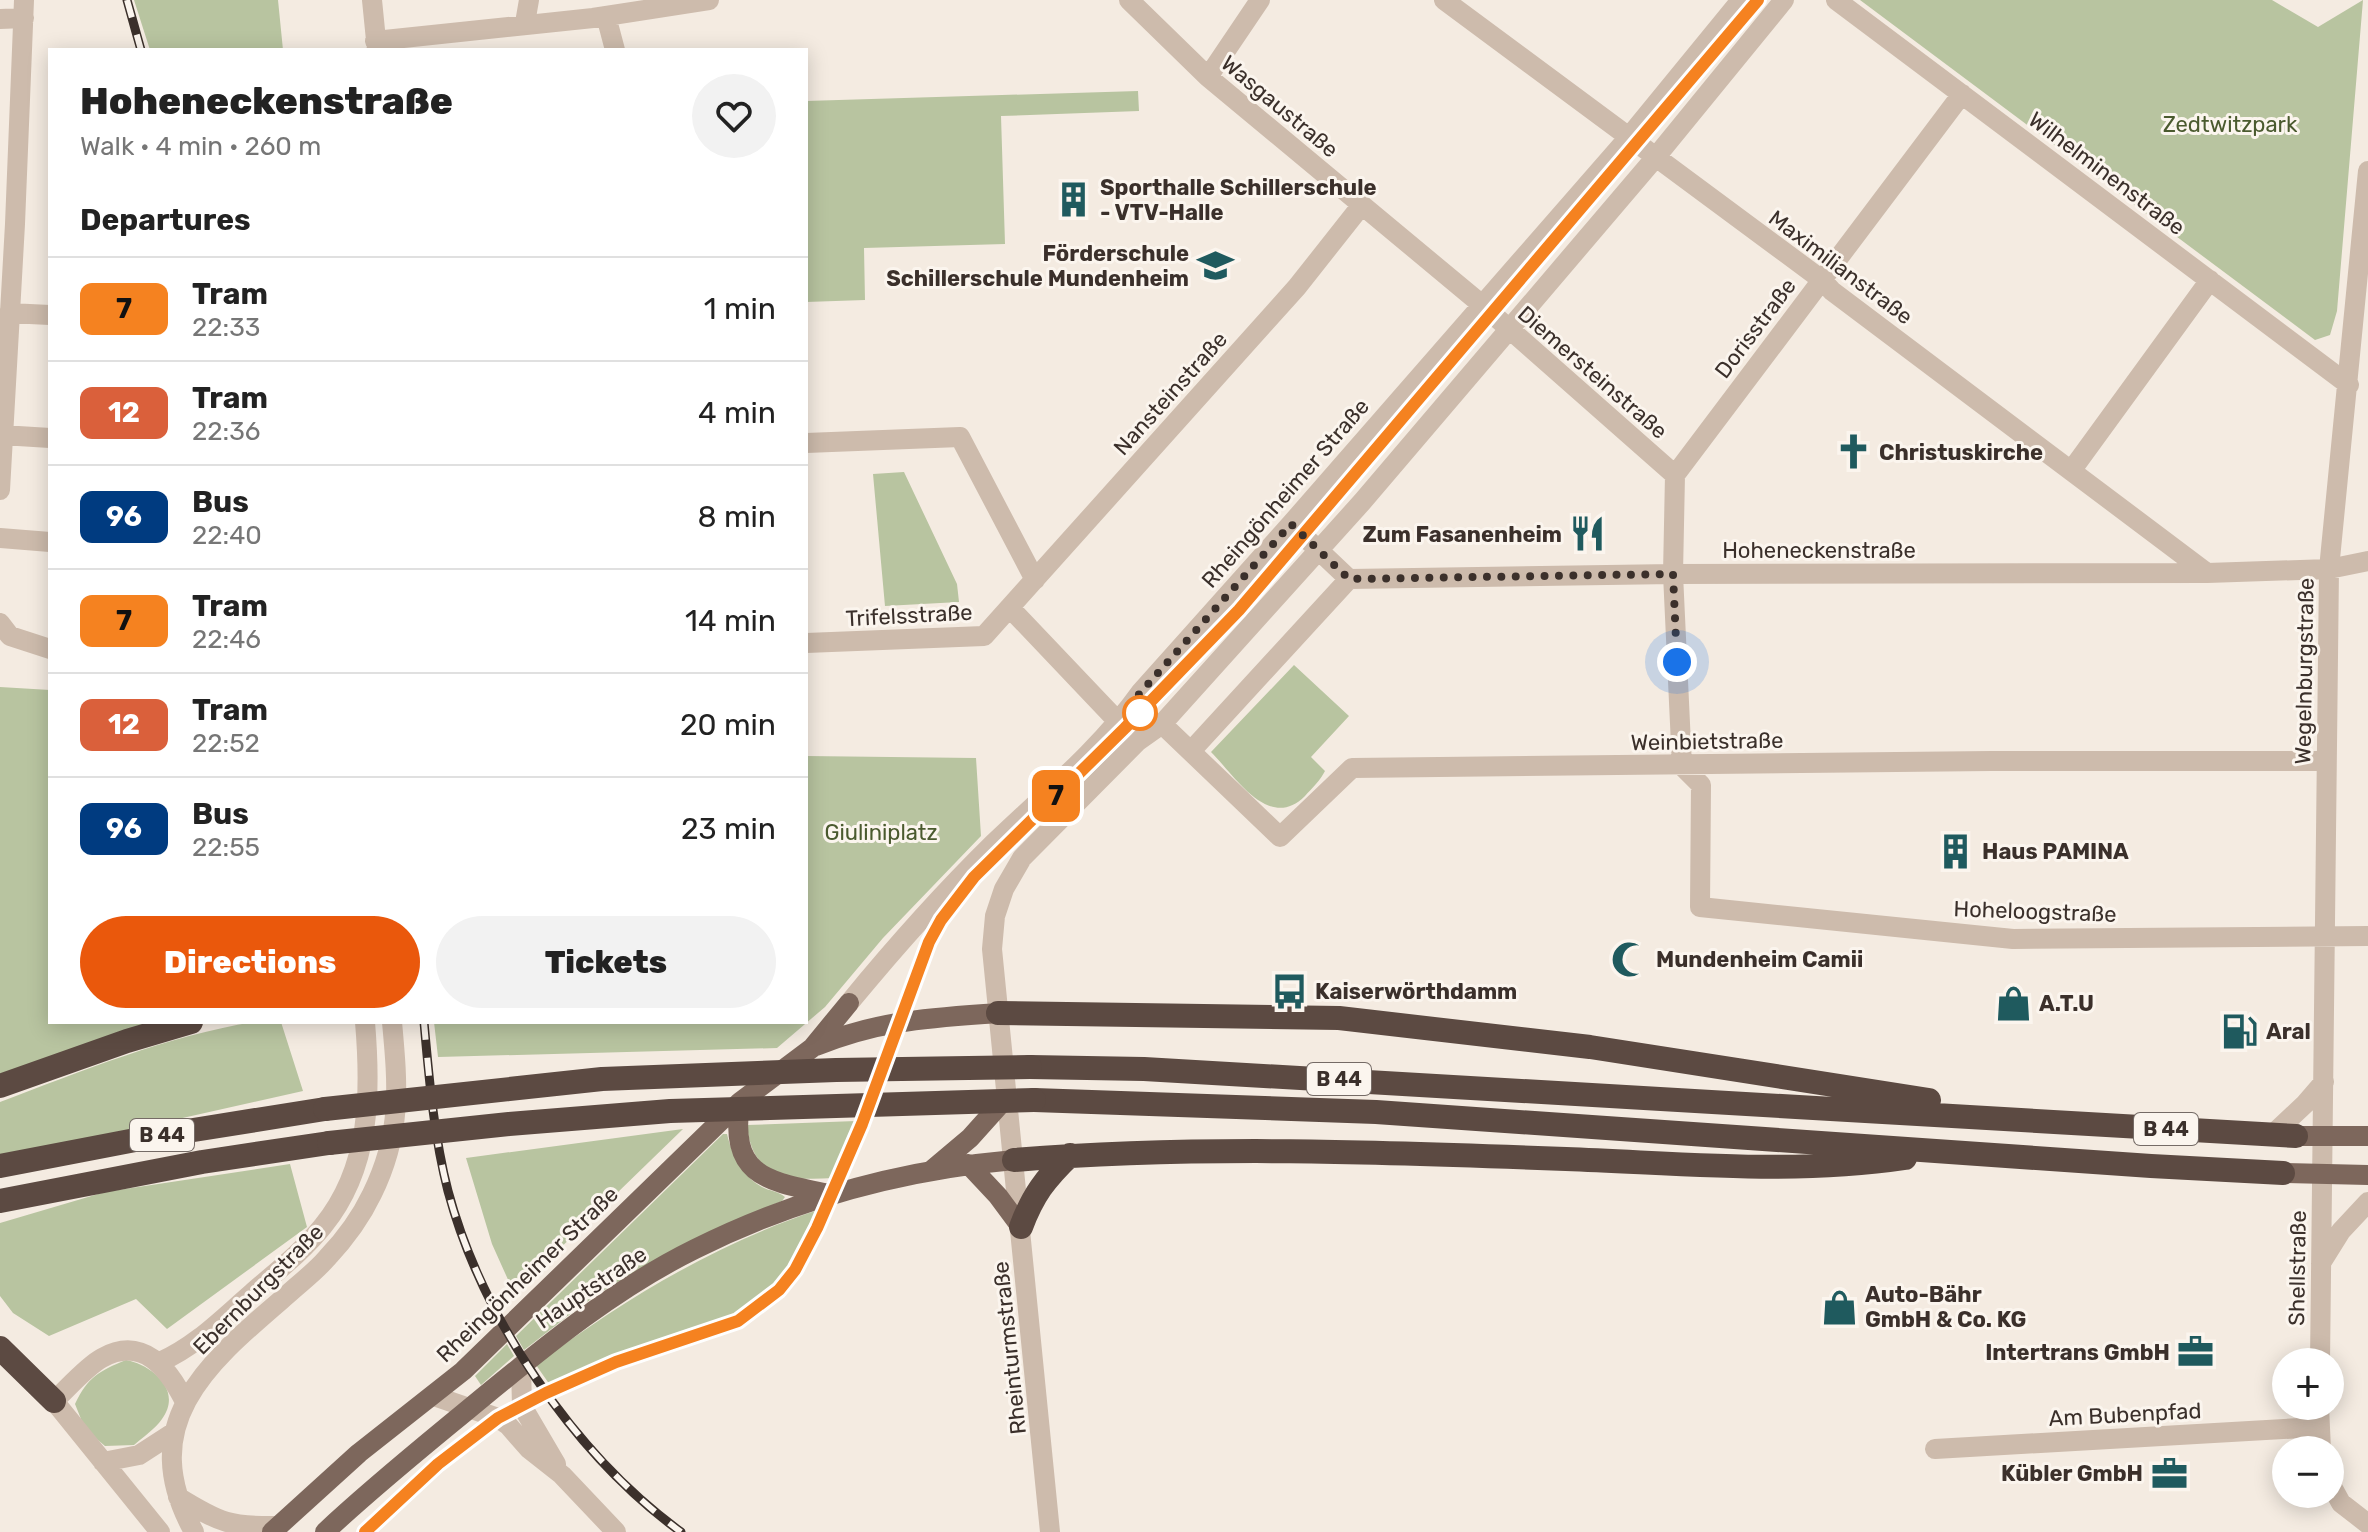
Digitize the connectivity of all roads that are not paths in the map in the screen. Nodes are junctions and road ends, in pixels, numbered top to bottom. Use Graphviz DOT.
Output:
graph roads {
  1 [pos="372,0"];
  2 [pos="529,0"];
  3 [pos="709,0"];
  4 [pos="1129,0"];
  5 [pos="1260,0"];
  6 [pos="1444,0"];
  7 [pos="1741,0"];
  8 [pos="1784,0"];
  9 [pos="1836,0"];
  10 [pos="24,9"];
  11 [pos="606,16"];
  12 [pos="0,19"];
  13 [pos="525,23"];
  14 [pos="376,45"];
  15 [pos="614,48"];
  16 [pos="1208,77"];
  17 [pos="1962,94"];
  18 [pos="1628,138"];
  19 [pos="1655,158"];
  20 [pos="2368,171"];
  21 [pos="8,203"];
  22 [pos="1361,206"];
  23 [pos="1822,280"];
  24 [pos="2210,280"];
  25 [pos="2361,295"];
  26 [pos="1481,304"];
  27 [pos="9,313"];
  28 [pos="48,315"];
  29 [pos="1508,330"];
  30 [pos="2349,385"];
  31 [pos="2,435"];
  32 [pos="48,438"];
  33 [pos="808,443"];
  34 [pos="2071,471"];
  35 [pos="1675,475"];
  36 [pos="0,490"];
  37 [pos="1291,524"];
  38 [pos="0,538"];
  39 [pos="48,542"];
  40 [pos="1319,549"];
  41 [pos="2368,561"];
  42 [pos="2329,569"];
  43 [pos="2207,573"];
  44 [pos="1673,574"];
  45 [pos="1349,579"];
  46 [pos="1035,580"];
  47 [pos="1010,608"];
  48 [pos="0,623"];
  49 [pos="808,643"];
  50 [pos="48,648"];
  51 [pos="1119,722"];
  52 [pos="1162,724"];
  53 [pos="1138,741"];
  54 [pos="1191,751"];
  55 [pos="2326,761"];
  56 [pos="1682,766"];
  57 [pos="2368,936"];
  58 [pos="2324,937"];
  59 [pos="849,1003"];
  60 [pos="998,1013"];
  61 [pos="184,1024"];
  62 [pos="365,1024"];
  63 [pos="392,1024"];
  64 [pos="812,1048"];
  65 [pos="2324,1082"];
  66 [pos="0,1086"];
  67 [pos="1005,1099"];
  68 [pos="740,1102"];
  69 [pos="2037,1121"];
  70 [pos="2284,1135"];
  71 [pos="2323,1136"];
  72 [pos="2368,1136"];
  73 [pos="1947,1151"];
  74 [pos="1070,1155"];
  75 [pos="1014,1160"];
  76 [pos="968,1164"];
  77 [pos="0,1166"];
  78 [pos="932,1170"];
  79 [pos="2283,1173"];
  80 [pos="2322,1174"];
  81 [pos="2368,1175"];
  82 [pos="831,1194"];
  83 [pos="0,1201"];
  84 [pos="2368,1202"];
  85 [pos="1021,1227"];
  86 [pos="2321,1263"];
  87 [pos="0,1348"];
  88 [pos="2320,1348"];
  89 [pos="160,1362"];
  90 [pos="521,1366"];
  91 [pos="434,1396"];
  92 [pos="54,1401"];
  93 [pos="185,1402"];
  94 [pos="470,1408"];
  95 [pos="2272,1420"];
  96 [pos="173,1433"];
  97 [pos="1935,1449"];
  98 [pos="103,1462"];
  99 [pos="567,1481"];
  100 [pos="178,1497"];
  101 [pos="2344,1505"];
  102 [pos="2368,1524"];
  103 [pos="276,1529"];
  104 [pos="160,1532"];
  105 [pos="194,1532"];
  106 [pos="325,1532"];
  107 [pos="616,1532"];
  108 [pos="1050,1532"];
  1 -- 14 [label="street"];
  2 -- 13 [label="street"];
  3 -- 11 [label="street"];
  4 -- 16 [label="street, Wasgaustraße"];
  5 -- 16 [label="street"];
  6 -- 18 [label="street, Maximilianstraße"];
  7 -- 18 [label="street, Rheingönheimer Straße"];
  8 -- 19 [label="street"];
  9 -- 17 [label="street, Wilhelminenstraße"];
  10 -- 12 [label="street"];
  10 -- 21 [label="street"];
  11 -- 13 [label="street"];
  11 -- 15 [label="street"];
  13 -- 14 [label="street"];
  16 -- 22 [label="street, Wasgaustraße"];
  17 -- 23 [label="street, Dorisstraße"];
  17 -- 24 [label="street, Wilhelminenstraße"];
  18 -- 19 [label="street, Maximilianstraße"];
  18 -- 26 [label="street, Rheingönheimer Straße"];
  19 -- 23 [label="street, Maximilianstraße"];
  19 -- 29 [label="street"];
  20 -- 25 [label="street, Wegelnburgstraße"];
  21 -- 27 [label="street"];
  22 -- 26 [label="street, Wasgaustraße"];
  22 -- 46 [label="street, Nansteinstraße"];
  23 -- 34 [label="street, Maximilianstraße"];
  23 -- 35 [label="street, Dorisstraße"];
  24 -- 30 [label="street, Wilhelminenstraße"];
  24 -- 34 [label="street"];
  25 -- 30 [label="street, Wegelnburgstraße"];
  26 -- 29 [label="street, Diemersteinstraße"];
  26 -- 37 [label="street, Rheingönheimer Straße"];
  27 -- 28 [label="street"];
  27 -- 31 [label="street"];
  29 -- 35 [label="street, Diemersteinstraße"];
  29 -- 40 [label="street"];
  30 -- 42 [label="street, Wegelnburgstraße"];
  31 -- 32 [label="street"];
  31 -- 36 [label="street"];
  33 -- 46 [label="street"];
  34 -- 43 [label="street, Maximilianstraße"];
  35 -- 44 [label="street"];
  37 -- 40 [label="street"];
  37 -- 51 [label="street, Rheingönheimer Straße"];
  38 -- 39 [label="street"];
  40 -- 45 [label="street"];
  40 -- 52 [label="street"];
  41 -- 42 [label="street, Hoheneckenstraße"];
  42 -- 43 [label="street, Hoheneckenstraße"];
  42 -- 55 [label="street, Wegelnburgstraße"];
  43 -- 44 [label="street, Hoheneckenstraße"];
  44 -- 45 [label="street, Hoheneckenstraße"];
  44 -- 56 [label="street"];
  45 -- 54 [label="street"];
  46 -- 47 [label="street, Nansteinstraße"];
  47 -- 49 [label="street, Trifelsstraße"];
  47 -- 51 [label="street"];
  48 -- 50 [label="street"];
  51 -- 53 [label="street"];
  51 -- 59 [label="street, Rheingönheimer Straße"];
  52 -- 53 [label="street"];
  52 -- 54 [label="street, Weinbietstraße"];
  53 -- 60 [label="street"];
  54 -- 56 [label="street, Weinbietstraße"];
  55 -- 56 [label="street, Weinbietstraße"];
  55 -- 58 [label="street, Wegelnburgstraße"];
  56 -- 58 [label="street, Hoheloogstraße"];
  57 -- 58 [label="street, Hoheloogstraße"];
  58 -- 65 [label="street, Wegelnburgstraße"];
  59 -- 64 [label="main road"];
  60 -- 64 [label="main road"];
  60 -- 67 [label="street"];
  60 -- 69 [label="highway"];
  61 -- 66 [label="highway"];
  62 -- 89 [label="street, Ebernburgstraße"];
  63 -- 93 [label="street, Ebernburgstraße"];
  64 -- 68 [label="main road, Rheingönheimer Straße"];
  65 -- 70 [label="street"];
  65 -- 71 [label="street, Wegelnburgstraße"];
  67 -- 75 [label="street"];
  67 -- 78 [label="main road"];
  68 -- 82 [label="main road"];
  68 -- 91 [label="main road, Rheingönheimer Straße"];
  69 -- 70 [label="highway, B 44"];
  69 -- 77 [label="highway, B 44, bridge"];
  70 -- 71 [label="main road, B 44"];
  71 -- 72 [label="main road, B 44"];
  71 -- 80 [label="street, Wegelnburgstraße"];
  73 -- 74 [label="highway"];
  73 -- 79 [label="highway, B 44"];
  73 -- 83 [label="highway, B 44, bridge"];
  74 -- 75 [label="highway"];
  74 -- 85 [label="highway"];
  75 -- 76 [label="main road"];
  75 -- 85 [label="street, Rheinturmstraße"];
  76 -- 78 [label="main road"];
  76 -- 85 [label="main road"];
  78 -- 82 [label="main road, Hauptstraße"];
  79 -- 80 [label="main road, B 44"];
  80 -- 81 [label="main road, B 44"];
  80 -- 86 [label="street, Shellstraße"];
  82 -- 90 [label="main road, Hauptstraße"];
  84 -- 86 [label="street"];
  85 -- 108 [label="street, Rheinturmstraße"];
  86 -- 88 [label="street, Shellstraße"];
  87 -- 92 [label="highway"];
  89 -- 92 [label="street"];
  89 -- 93 [label="street"];
  90 -- 94 [label="main road, Hauptstraße"];
  90 -- 99 [label="street"];
  91 -- 94 [label="street"];
  91 -- 103 [label="main road, Rheingönheimer Straße"];
  92 -- 98 [label="street"];
  93 -- 96 [label="street, Ebernburgstraße"];
  94 -- 99 [label="street"];
  94 -- 106 [label="main road, Hauptstraße"];
  95 -- 97 [label="street, Am Bubenpfad"];
  96 -- 98 [label="street"];
  96 -- 100 [label="street, Ebernburgstraße"];
  98 -- 104 [label="street"];
  99 -- 107 [label="street"];
  100 -- 103 [label="street"];
  100 -- 105 [label="street, Ebernburgstraße"];
  101 -- 102 [label="street"];
}
